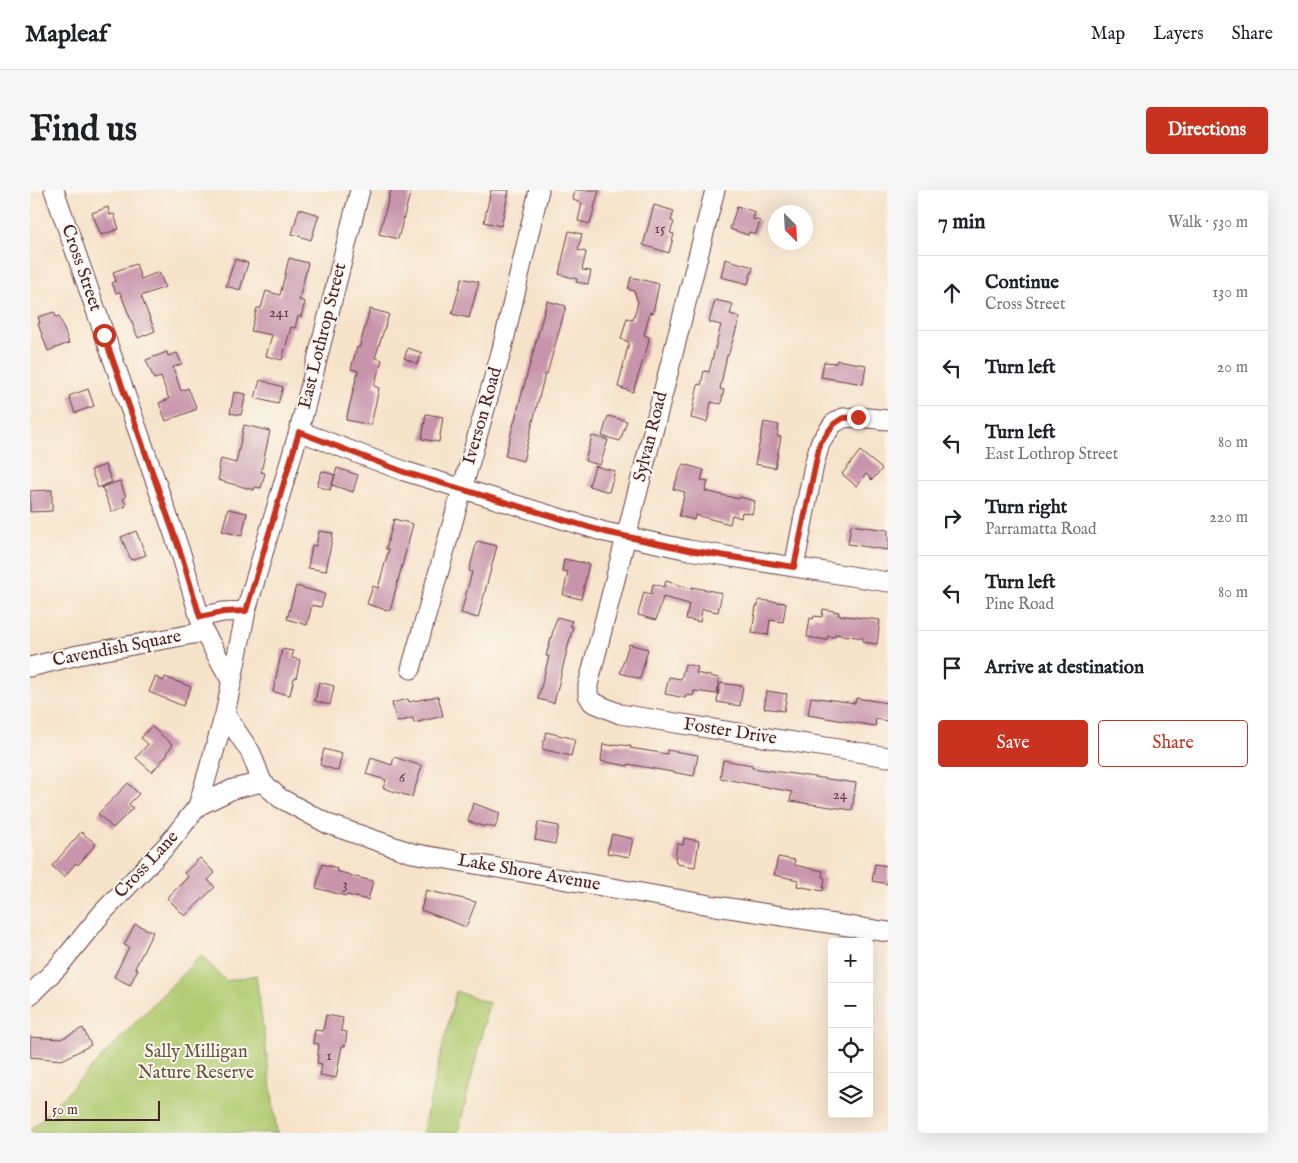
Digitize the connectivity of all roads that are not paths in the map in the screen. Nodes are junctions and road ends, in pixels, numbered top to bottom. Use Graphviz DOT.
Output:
graph roads {
  1 [pos="54,190"];
  2 [pos="360,190"];
  3 [pos="539,190"];
  4 [pos="715,190"];
  5 [pos="888,420"];
  6 [pos="299,432"];
  7 [pos="462,489"];
  8 [pos="626,536"];
  9 [pos="794,567"];
  10 [pos="888,582"];
  11 [pos="246,611"];
  12 [pos="202,625"];
  13 [pos="30,667"];
  14 [pos="411,669"];
  15 [pos="232,682"];
  16 [pos="588,685"];
  17 [pos="225,714"];
  18 [pos="888,758"];
  19 [pos="262,782"];
  20 [pos="198,806"];
  21 [pos="888,932"];
  22 [pos="30,994"];
  1 -- 12 [label="street, Cross Street"];
  2 -- 6 [label="street, East Lothrop Street"];
  3 -- 7 [label="street, Iverson Road"];
  4 -- 8 [label="street, Sylvan Road"];
  5 -- 9 [label="street"];
  6 -- 7 [label="street"];
  6 -- 11 [label="street, East Lothrop Street"];
  7 -- 8 [label="street"];
  7 -- 14 [label="street, Iverson Road"];
  8 -- 9 [label="street"];
  8 -- 16 [label="street, Sylvan Road"];
  9 -- 10 [label="street"];
  11 -- 12 [label="street, Cavendish Square"];
  11 -- 15 [label="street, East Lothrop Street"];
  12 -- 13 [label="street, Cavendish Square"];
  12 -- 15 [label="street, Cross Street"];
  15 -- 17 [label="street, East Lothrop Street"];
  16 -- 18 [label="street, Foster Drive"];
  17 -- 19 [label="street, Lake Shore Avenue"];
  17 -- 20 [label="street, Cross Lane"];
  19 -- 20 [label="street"];
  19 -- 21 [label="street, Lake Shore Avenue"];
  20 -- 22 [label="street, Cross Lane"];
}
